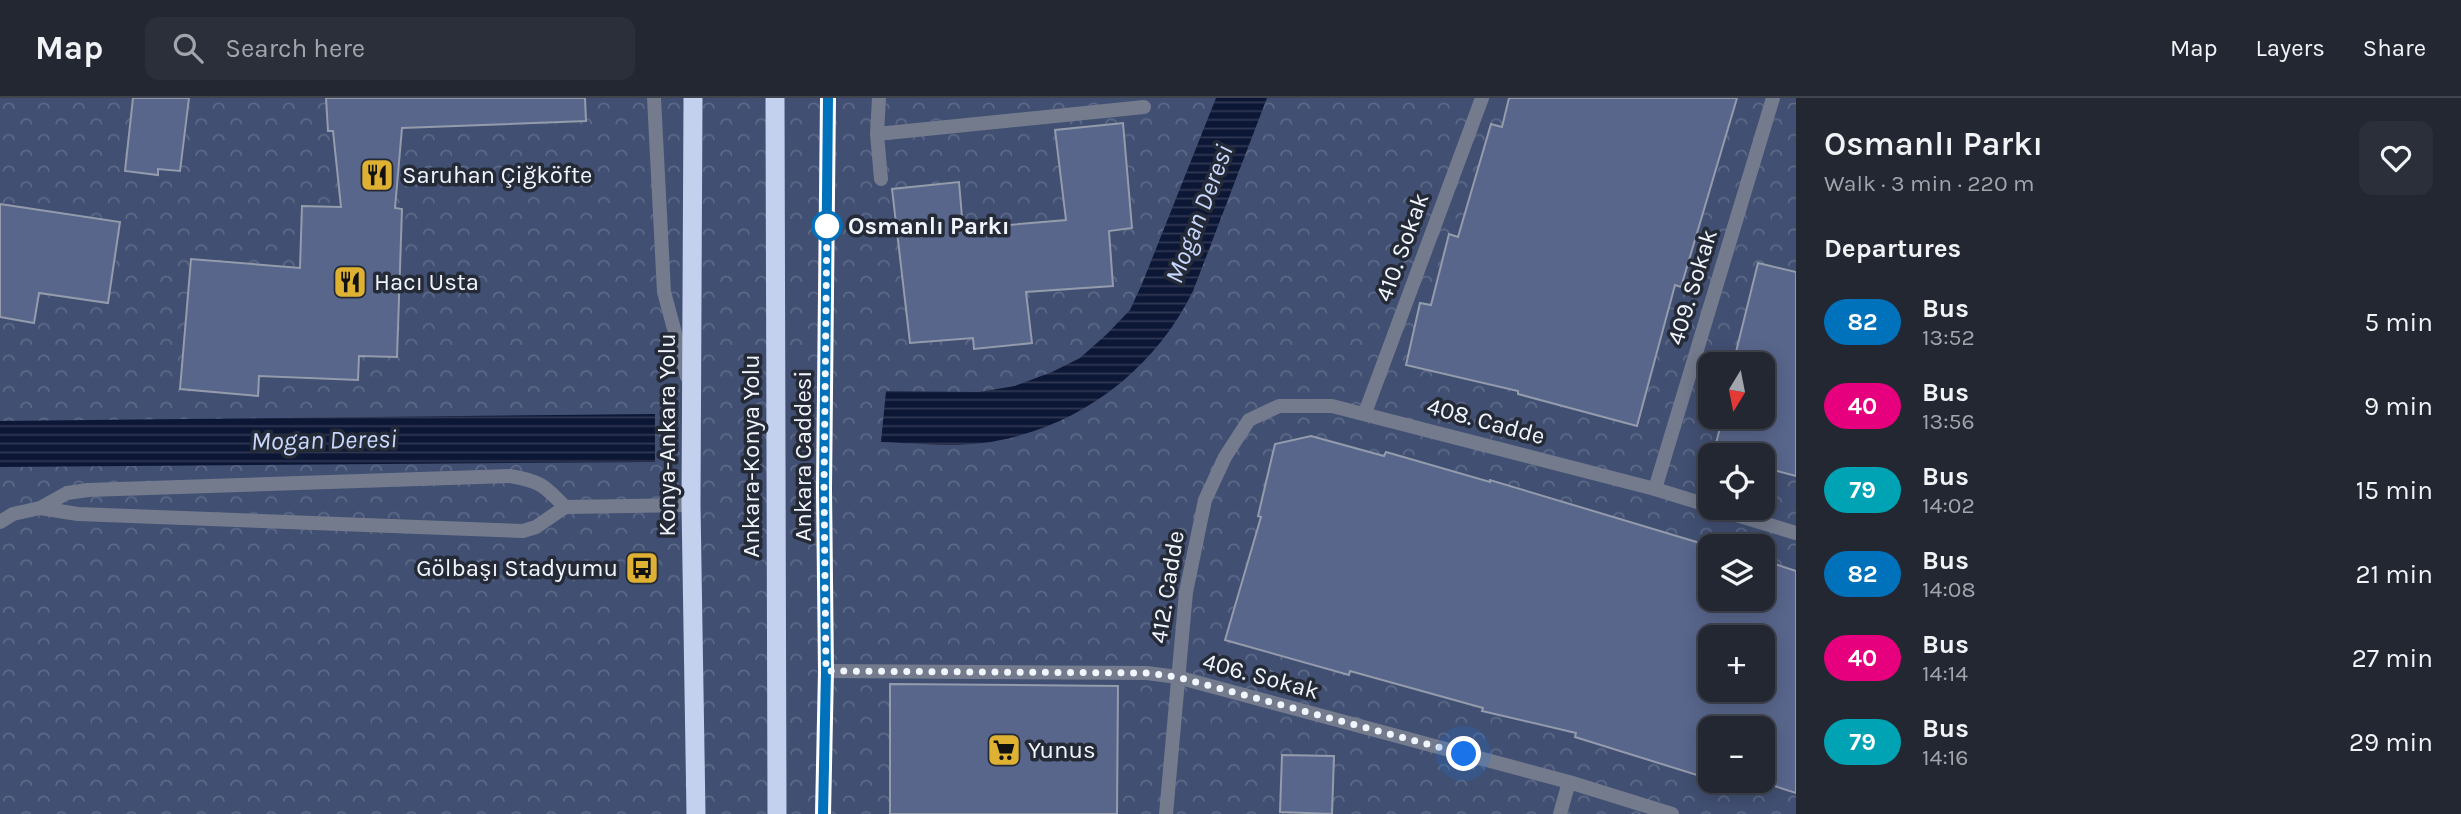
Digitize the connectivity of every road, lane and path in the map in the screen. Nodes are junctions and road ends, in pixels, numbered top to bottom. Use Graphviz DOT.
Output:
graph roads {
  1 [pos="654,98"];
  2 [pos="693,98"];
  3 [pos="775,98"];
  4 [pos="828,98"];
  5 [pos="879,98"];
  6 [pos="1482,98"];
  7 [pos="1773,98"];
  8 [pos="1144,107"];
  9 [pos="877,134"];
  10 [pos="880,178"];
  11 [pos="690,390"];
  12 [pos="1365,413"];
  13 [pos="1249,419"];
  14 [pos="1655,489"];
  15 [pos="1698,503"];
  16 [pos="691,505"];
  17 [pos="40,508"];
  18 [pos="565,508"];
  19 [pos="1754,520"];
  20 [pos="0,522"];
  21 [pos="1796,533"];
  22 [pos="826,671"];
  23 [pos="1177,677"];
  24 [pos="1569,782"];
  25 [pos="696,814"];
  26 [pos="777,814"];
  27 [pos="823,814"];
  28 [pos="1166,814"];
  29 [pos="1560,814"];
  30 [pos="1672,814"];
  1 -- 11 [label="street"];
  2 -- 11 [label="highway, Konya-Ankara Yolu"];
  3 -- 26 [label="highway, Ankara-Konya Yolu"];
  4 -- 22 [label="street, Ankara Caddesi"];
  5 -- 9 [label="street"];
  6 -- 12 [label="street, 410. Sokak"];
  7 -- 14 [label="street, 409. Sokak"];
  8 -- 9 [label="street"];
  9 -- 10 [label="street"];
  11 -- 16 [label="highway, Konya-Ankara Yolu"];
  12 -- 13 [label="street, 408. Cadde"];
  12 -- 14 [label="street, 408. Cadde"];
  13 -- 23 [label="street, 412. Cadde"];
  14 -- 15 [label="street, 408. Cadde"];
  16 -- 18 [label="street"];
  16 -- 25 [label="highway, Konya-Ankara Yolu"];
  17 -- 18 [label="street"];
  17 -- 18 [label="street"];
  17 -- 20 [label="street"];
  19 -- 21 [label="street, 408. Cadde"];
  22 -- 23 [label="street, 406. Sokak"];
  22 -- 27 [label="street, Ankara Caddesi"];
  23 -- 24 [label="street, 406. Sokak"];
  23 -- 28 [label="street, 412. Cadde"];
  24 -- 29 [label="street"];
  24 -- 30 [label="street, 406. Sokak"];
}
